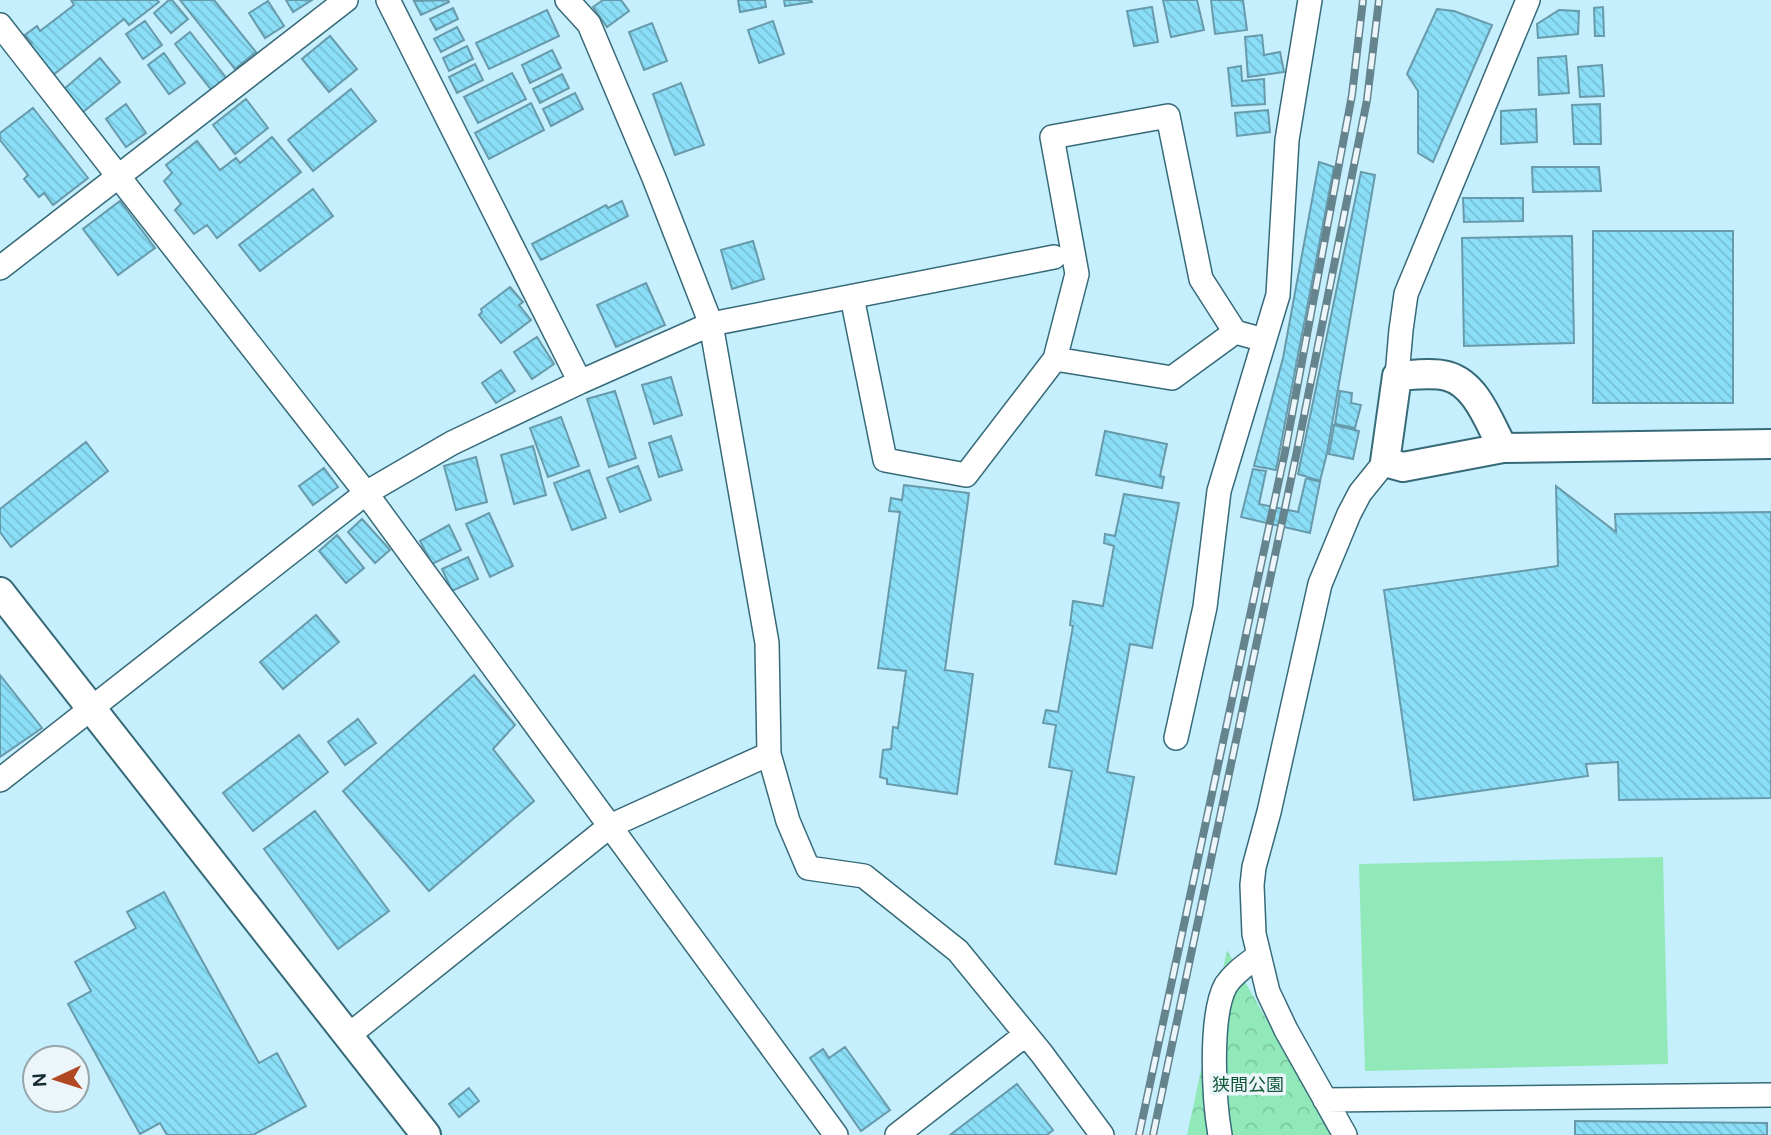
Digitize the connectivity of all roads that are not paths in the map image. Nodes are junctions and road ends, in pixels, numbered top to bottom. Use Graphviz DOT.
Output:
graph roads {
  1 [pos="346,0"];
  2 [pos="388,0"];
  3 [pos="567,0"];
  4 [pos="1310,0"];
  5 [pos="1528,0"];
  6 [pos="0,25"];
  7 [pos="118,176"];
  8 [pos="1054,257"];
  9 [pos="0,268"];
  10 [pos="852,297"];
  11 [pos="711,324"];
  12 [pos="1235,332"];
  13 [pos="1264,340"];
  14 [pos="1055,359"];
  15 [pos="1397,376"];
  16 [pos="580,382"];
  17 [pos="1771,444"];
  18 [pos="1503,448"];
  19 [pos="1385,462"];
  20 [pos="366,492"];
  21 [pos="0,592"];
  22 [pos="92,707"];
  23 [pos="1177,738"];
  24 [pos="769,754"];
  25 [pos="0,780"];
  26 [pos="610,826"];
  27 [pos="1258,956"];
  28 [pos="349,1035"];
  29 [pos="1026,1035"];
  30 [pos="1771,1095"];
  31 [pos="1325,1100"];
  32 [pos="426,1135"];
  33 [pos="836,1135"];
  34 [pos="897,1135"];
  35 [pos="1102,1135"];
  36 [pos="1220,1135"];
  37 [pos="1345,1135"];
  1 -- 7 [label="street"];
  2 -- 16 [label="street"];
  3 -- 11 [label="street"];
  4 -- 13 [label="street"];
  5 -- 15 [label="street"];
  6 -- 7 [label="street"];
  7 -- 9 [label="street"];
  7 -- 20 [label="street"];
  8 -- 10 [label="street"];
  10 -- 11 [label="street"];
  10 -- 14 [label="street"];
  11 -- 16 [label="street"];
  11 -- 24 [label="street"];
  12 -- 13 [label="street"];
  12 -- 14 [label="street"];
  12 -- 14 [label="street"];
  13 -- 23 [label="street"];
  15 -- 18 [label="street"];
  15 -- 19 [label="street"];
  16 -- 20 [label="street"];
  17 -- 18 [label="street"];
  18 -- 19 [label="street"];
  19 -- 27 [label="street"];
  20 -- 22 [label="street"];
  20 -- 26 [label="street"];
  21 -- 22 [label="street"];
  22 -- 25 [label="street"];
  22 -- 28 [label="street"];
  24 -- 26 [label="street"];
  24 -- 29 [label="street"];
  26 -- 28 [label="street"];
  26 -- 33 [label="street"];
  27 -- 31 [label="street"];
  27 -- 36 [label="street"];
  28 -- 32 [label="street"];
  29 -- 34 [label="street"];
  29 -- 35 [label="street"];
  30 -- 31 [label="street"];
  31 -- 37 [label="street"];
}
